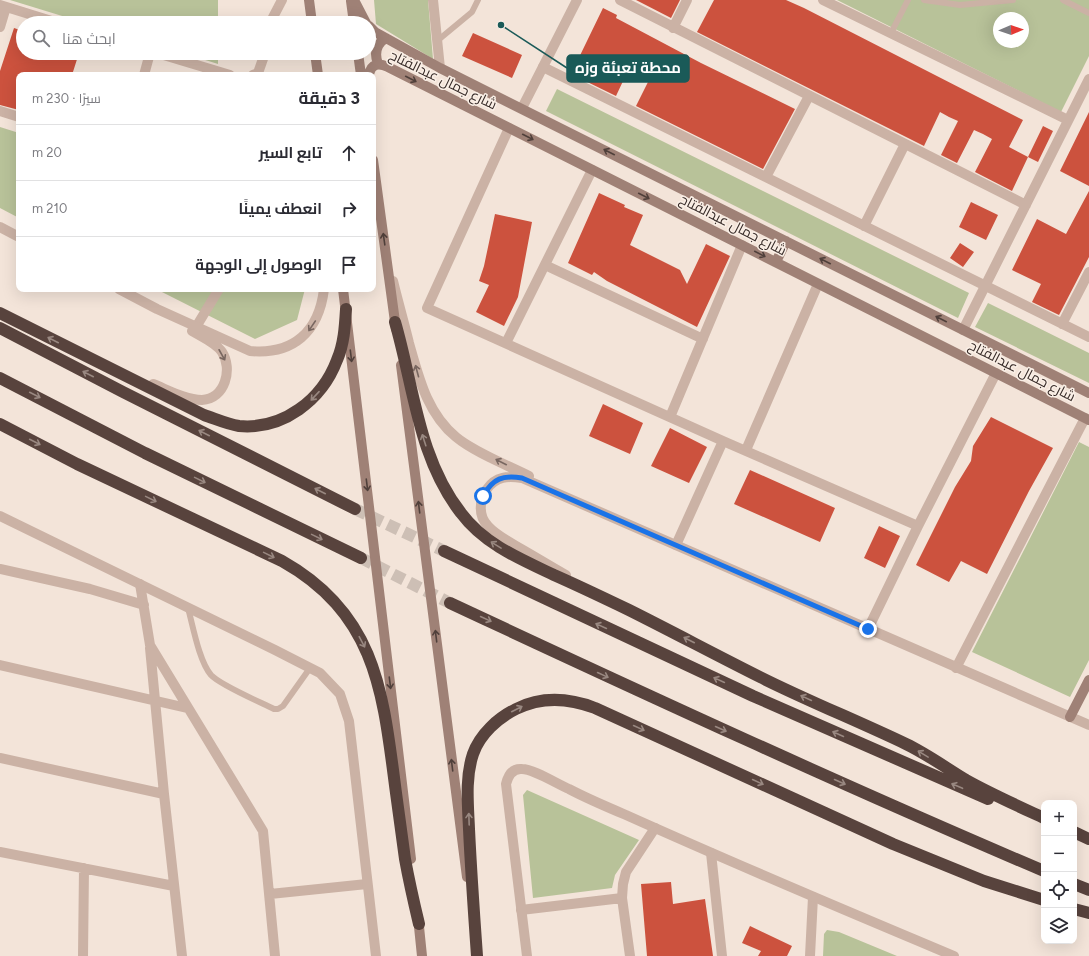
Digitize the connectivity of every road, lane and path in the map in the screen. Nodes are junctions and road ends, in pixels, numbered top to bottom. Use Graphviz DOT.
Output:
graph roads {
  1 [pos="282,0"];
  2 [pos="309,0"];
  3 [pos="352,0"];
  4 [pos="433,0"];
  5 [pos="478,0"];
  6 [pos="577,0"];
  7 [pos="620,0"];
  8 [pos="687,0"];
  9 [pos="823,0"];
  10 [pos="908,0"];
  11 [pos="924,0"];
  12 [pos="1013,0"];
  13 [pos="1063,0"];
  14 [pos="3,6"];
  15 [pos="1089,13"];
  16 [pos="35,16"];
  17 [pos="274,16"];
  18 [pos="311,16"];
  19 [pos="353,16"];
  20 [pos="362,16"];
  21 [pos="0,27"];
  22 [pos="673,28"];
  23 [pos="376,33"];
  24 [pos="891,33"];
  25 [pos="386,38"];
  26 [pos="438,41"];
  27 [pos="148,60"];
  28 [pos="180,60"];
  29 [pos="262,60"];
  30 [pos="316,60"];
  31 [pos="359,60"];
  32 [pos="378,64"];
  33 [pos="543,67"];
  34 [pos="440,68"];
  35 [pos="145,72"];
  36 [pos="220,72"];
  37 [pos="258,72"];
  38 [pos="318,72"];
  39 [pos="361,72"];
  40 [pos="370,72"];
  41 [pos="1089,79"];
  42 [pos="809,96"];
  43 [pos="522,108"];
  44 [pos="0,111"];
  45 [pos="16,116"];
  46 [pos="1068,120"];
  47 [pos="509,128"];
  48 [pos="905,144"];
  49 [pos="592,170"];
  50 [pos="766,177"];
  51 [pos="376,180"];
  52 [pos="1026,205"];
  53 [pos="864,226"];
  54 [pos="0,227"];
  55 [pos="16,235"];
  56 [pos="786,241"];
  57 [pos="742,245"];
  58 [pos="388,261"];
  59 [pos="776,262"];
  60 [pos="545,265"];
  61 [pos="1089,272"];
  62 [pos="818,284"];
  63 [pos="985,286"];
  64 [pos="125,292"];
  65 [pos="217,292"];
  66 [pos="323,292"];
  67 [pos="344,292"];
  68 [pos="157,309"];
  69 [pos="346,309"];
  70 [pos="0,313"];
  71 [pos="395,322"];
  72 [pos="1062,324"];
  73 [pos="196,327"];
  74 [pos="0,328"];
  75 [pos="963,330"];
  76 [pos="1089,338"];
  77 [pos="703,339"];
  78 [pos="506,343"];
  79 [pos="106,367"];
  80 [pos="996,373"];
  81 [pos="0,378"];
  82 [pos="1089,393"];
  83 [pos="670,417"];
  84 [pos="1087,419"];
  85 [pos="0,424"];
  86 [pos="723,441"];
  87 [pos="746,450"];
  88 [pos="586,505"];
  89 [pos="355,509"];
  90 [pos="0,516"];
  91 [pos="918,526"];
  92 [pos="676,545"];
  93 [pos="444,551"];
  94 [pos="360,558"];
  95 [pos="0,569"];
  96 [pos="140,584"];
  97 [pos="606,599"];
  98 [pos="450,603"];
  99 [pos="144,605"];
  100 [pos="188,608"];
  101 [pos="868,629"];
  102 [pos="150,645"];
  103 [pos="0,665"];
  104 [pos="310,668"];
  105 [pos="956,668"];
  106 [pos="1089,680"];
  107 [pos="155,700"];
  108 [pos="187,708"];
  109 [pos="1070,717"];
  110 [pos="1089,725"];
  111 [pos="0,758"];
  112 [pos="164,794"];
  113 [pos="1041,817"];
  114 [pos="1041,823"];
  115 [pos="655,828"];
  116 [pos="1077,833"];
  117 [pos="1077,837"];
  118 [pos="1089,839"];
  119 [pos="1089,843"];
  120 [pos="0,852"];
  121 [pos="711,853"];
  122 [pos="84,868"];
  123 [pos="1041,870"];
  124 [pos="367,884"];
  125 [pos="1077,885"];
  126 [pos="174,886"];
  127 [pos="1089,890"];
  128 [pos="270,894"];
  129 [pos="813,897"];
  130 [pos="622,898"];
  131 [pos="1041,899"];
  132 [pos="521,910"];
  133 [pos="1077,910"];
  134 [pos="1089,912"];
  135 [pos="418,924"];
  136 [pos="83,956"];
  137 [pos="182,956"];
  138 [pos="276,956"];
  139 [pos="376,956"];
  140 [pos="422,956"];
  141 [pos="477,956"];
  142 [pos="527,956"];
  143 [pos="630,956"];
  144 [pos="722,956"];
  145 [pos="810,956"];
  146 [pos="954,956"];
  1 -- 17 [label="street"];
  2 -- 18 [label="main road"];
  3 -- 19 [label="main road"];
  3 -- 20 [label="main road"];
  4 -- 26 [label="street"];
  5 -- 26 [label="lane"];
  6 -- 33 [label="street"];
  7 -- 22 [label="street"];
  8 -- 22 [label="street"];
  9 -- 24 [label="street"];
  10 -- 24 [label="lane"];
  11 -- 12 [label="lane"];
  13 -- 15 [label="lane"];
  14 -- 16 [label="street"];
  14 -- 21 [label="street"];
  22 -- 42 [label="street"];
  23 -- 25 [label="main road, شارع جمال عبدالفتاح"];
  24 -- 46 [label="street"];
  25 -- 32 [label="main road"];
  25 -- 34 [label="main road, شارع جمال عبدالفتاح"];
  26 -- 34 [label="street"];
  27 -- 35 [label="street"];
  28 -- 36 [label="street"];
  29 -- 37 [label="street"];
  30 -- 38 [label="main road"];
  31 -- 39 [label="main road"];
  32 -- 40 [label="main road, شارع جمال عبدالفتاح"];
  32 -- 47 [label="main road, شارع جمال عبدالفتاح, one-way"];
  33 -- 43 [label="street"];
  33 -- 50 [label="street"];
  34 -- 43 [label="main road, شارع جمال عبدالفتاح"];
  41 -- 46 [label="street"];
  42 -- 48 [label="street"];
  42 -- 50 [label="street"];
  56 -- 43 [label="main road, شارع جمال عبدالفتاح, one-way"];
  44 -- 45 [label="street"];
  46 -- 52 [label="street"];
  47 -- 49 [label="main road, شارع جمال عبدالفتاح, one-way"];
  47 -- 78 [label="street"];
  48 -- 52 [label="street"];
  48 -- 53 [label="street"];
  49 -- 57 [label="main road, شارع جمال عبدالفتاح, one-way"];
  49 -- 60 [label="street"];
  50 -- 53 [label="street"];
  58 -- 51 [label="main road, one-way"];
  52 -- 63 [label="street"];
  53 -- 63 [label="street"];
  54 -- 55 [label="street"];
  56 -- 59 [label="main road"];
  75 -- 56 [label="main road, شارع جمال عبدالفتاح, one-way"];
  57 -- 59 [label="main road, شارع جمال عبدالفتاح, one-way"];
  57 -- 77 [label="street"];
  58 -- 71 [label="main road"];
  88 -- 58 [label="street, one-way"];
  59 -- 62 [label="main road, شارع جمال عبدالفتاح"];
  60 -- 77 [label="street"];
  60 -- 78 [label="street"];
  61 -- 72 [label="street"];
  62 -- 80 [label="main road, شارع جمال عبدالفتاح"];
  62 -- 87 [label="street"];
  63 -- 72 [label="street"];
  63 -- 75 [label="street"];
  64 -- 68 [label="street"];
  65 -- 73 [label="street"];
  66 -- 73 [label="street, one-way"];
  67 -- 69 [label="main road"];
  68 -- 73 [label="street"];
  68 -- 79 [label="street, one-way"];
  69 -- 79 [label="highway, one-way"];
  69 -- 135 [label="main road, one-way"];
  79 -- 70 [label="highway, one-way"];
  97 -- 71 [label="highway, one-way"];
  141 -- 71 [label="main road, one-way"];
  72 -- 76 [label="street"];
  89 -- 74 [label="highway, one-way"];
  75 -- 82 [label="main road, شارع جمال عبدالفتاح"];
  77 -- 83 [label="street"];
  78 -- 83 [label="street"];
  80 -- 84 [label="main road, شارع جمال عبدالفتاح"];
  80 -- 91 [label="street"];
  81 -- 94 [label="highway, one-way"];
  83 -- 86 [label="street"];
  84 -- 105 [label="street"];
  85 -- 135 [label="highway, one-way"];
  86 -- 87 [label="street"];
  86 -- 92 [label="street"];
  87 -- 91 [label="street"];
  88 -- 92 [label="street"];
  88 -- 97 [label="street"];
  90 -- 96 [label="street"];
  91 -- 101 [label="street"];
  92 -- 101 [label="street"];
  114 -- 93 [label="highway, one-way"];
  95 -- 99 [label="street"];
  96 -- 99 [label="street"];
  96 -- 100 [label="street"];
  113 -- 97 [label="highway, one-way"];
  98 -- 123 [label="highway, one-way"];
  99 -- 102 [label="street"];
  100 -- 104 [label="street"];
  100 -- 104 [label="lane"];
  101 -- 105 [label="street"];
  102 -- 107 [label="street"];
  102 -- 108 [label="street"];
  103 -- 107 [label="street"];
  104 -- 124 [label="street"];
  105 -- 109 [label="street"];
  106 -- 109 [label="main road"];
  107 -- 108 [label="street"];
  107 -- 112 [label="street"];
  108 -- 128 [label="street"];
  109 -- 110 [label="street"];
  111 -- 112 [label="street"];
  112 -- 126 [label="street"];
  115 -- 121 [label="street"];
  115 -- 130 [label="street"];
  115 -- 132 [label="street"];
  116 -- 118 [label="highway"];
  117 -- 119 [label="highway"];
  120 -- 122 [label="street"];
  121 -- 129 [label="street"];
  121 -- 144 [label="street"];
  122 -- 126 [label="street"];
  122 -- 136 [label="street"];
  124 -- 128 [label="street"];
  124 -- 139 [label="street"];
  125 -- 127 [label="highway"];
  126 -- 137 [label="street"];
  128 -- 138 [label="street"];
  129 -- 145 [label="street"];
  129 -- 146 [label="street"];
  130 -- 132 [label="street"];
  130 -- 143 [label="street"];
  141 -- 131 [label="highway, one-way"];
  132 -- 142 [label="street"];
  133 -- 134 [label="highway"];
  135 -- 140 [label="main road"];
}
